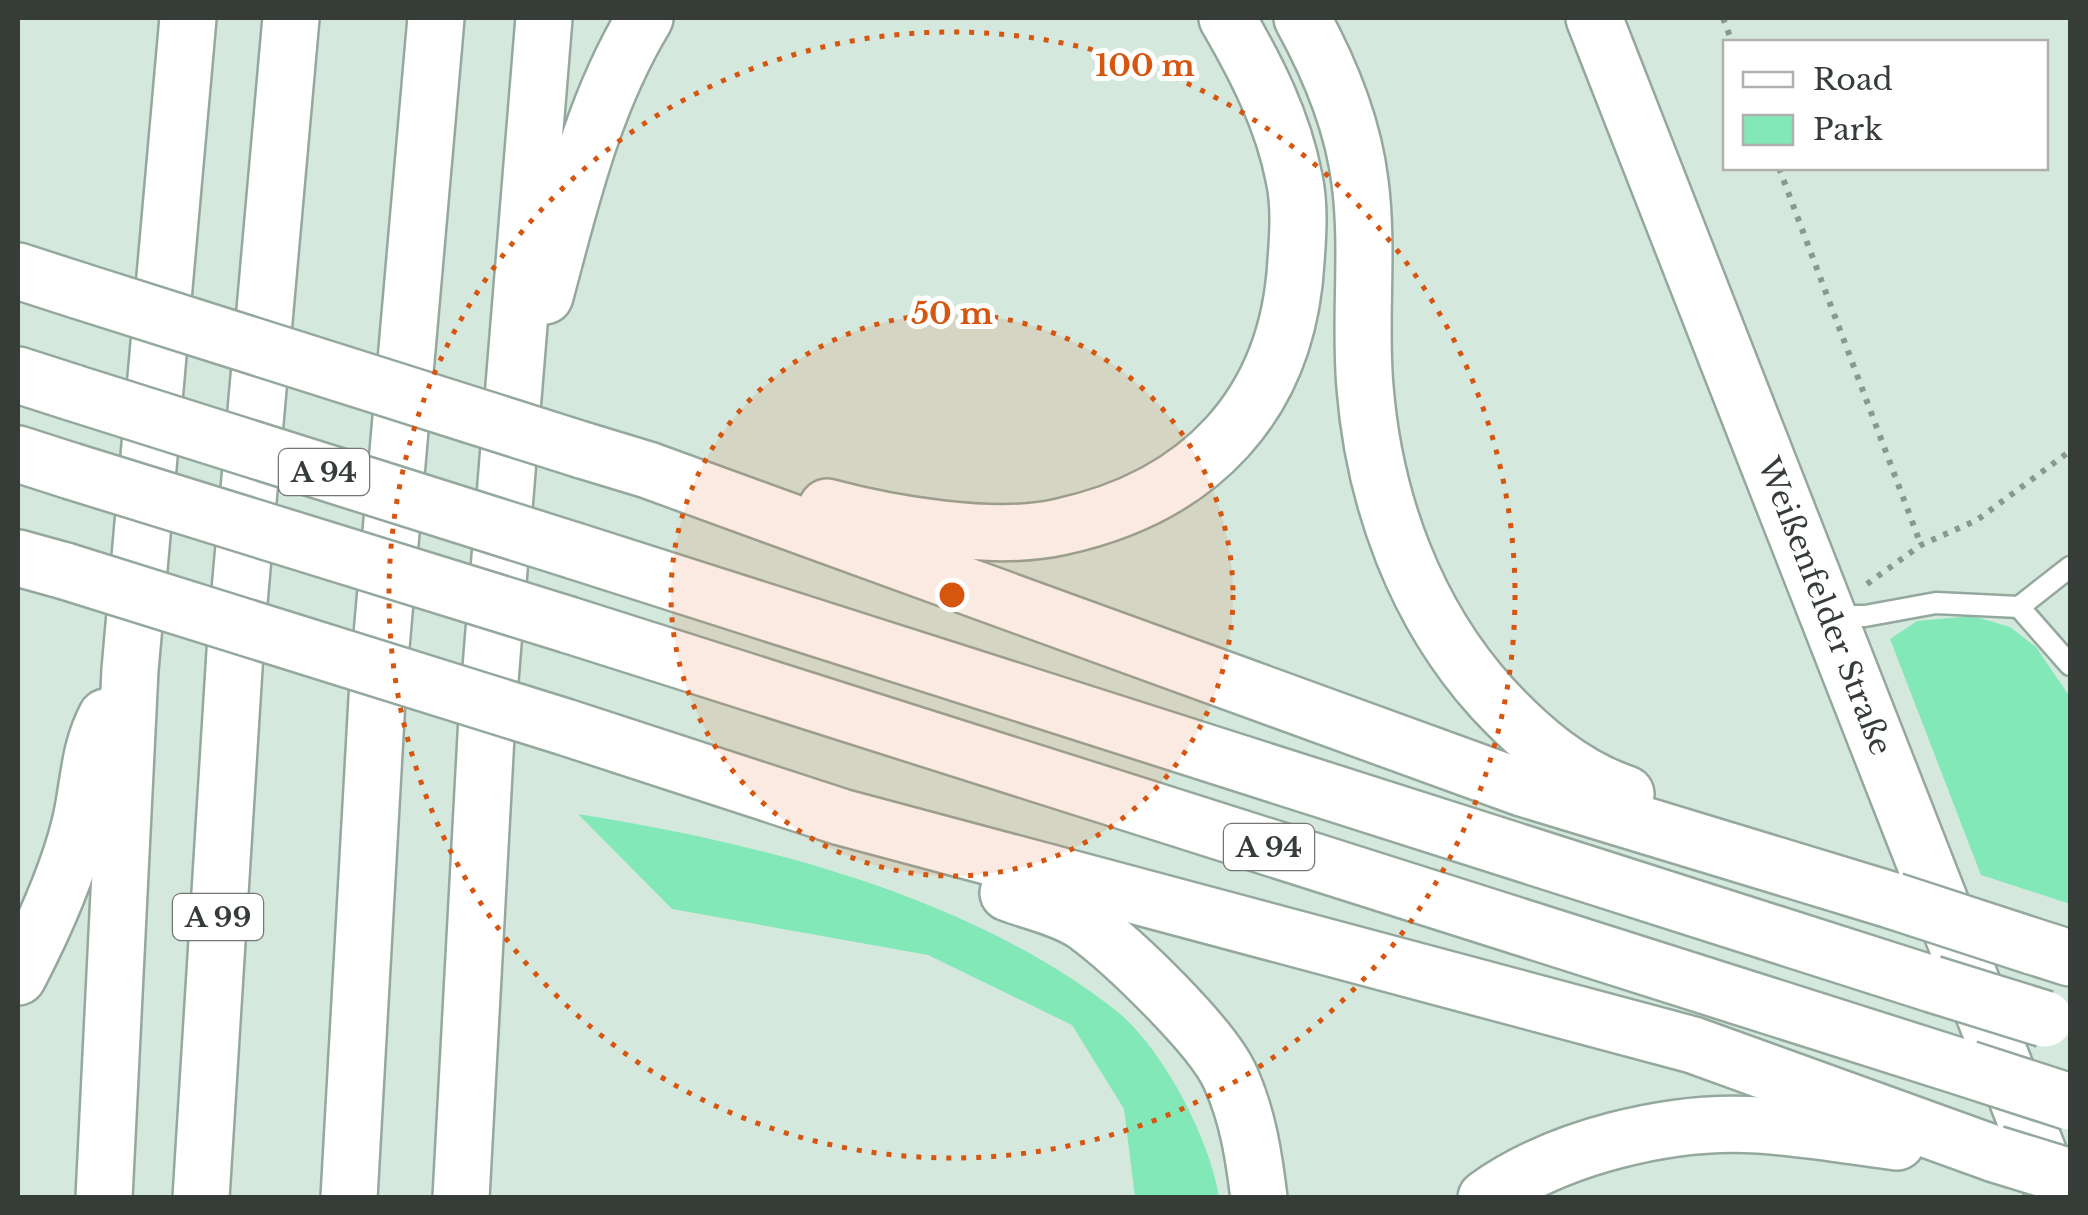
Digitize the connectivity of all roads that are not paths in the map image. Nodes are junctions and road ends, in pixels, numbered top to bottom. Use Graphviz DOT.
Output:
graph roads {
  1 [pos="163,18"];
  2 [pos="188,18"];
  3 [pos="291,18"];
  4 [pos="436,18"];
  5 [pos="544,18"];
  6 [pos="645,18"];
  7 [pos="1227,18"];
  8 [pos="1302,18"];
  9 [pos="1594,18"];
  10 [pos="178,113"];
  11 [pos="18,272"];
  12 [pos="18,375"];
  13 [pos="513,394"];
  14 [pos="18,454"];
  15 [pos="648,470"];
  16 [pos="41,564"];
  17 [pos="2070,568"];
  18 [pos="2018,606"];
  19 [pos="1827,616"];
  20 [pos="2070,665"];
  21 [pos="130,670"];
  22 [pos="841,817"];
  23 [pos="1768,861"];
  24 [pos="2051,952"];
  25 [pos="18,977"];
  26 [pos="2058,1023"];
  27 [pos="2070,1102"];
  28 [pos="466,1130"];
  29 [pos="1995,1154"];
  30 [pos="2070,1178"];
  31 [pos="104,1198"];
  32 [pos="201,1198"];
  33 [pos="349,1198"];
  34 [pos="461,1198"];
  35 [pos="480,1198"];
  36 [pos="1259,1198"];
  37 [pos="1486,1198"];
  38 [pos="2056,1198"];
  1 -- 10 [label="main road"];
  2 -- 10 [label="main road"];
  3 -- 32 [label="main road, A 99"];
  4 -- 33 [label="main road"];
  5 -- 13 [label="main road"];
  6 -- 13 [label="main road"];
  7 -- 15 [label="main road"];
  8 -- 23 [label="main road"];
  9 -- 19 [label="main road, Weißenfelder Straße"];
  10 -- 21 [label="main road"];
  11 -- 15 [label="main road, bridge"];
  12 -- 26 [label="main road, A 94, bridge"];
  13 -- 28 [label="main road"];
  14 -- 27 [label="main road, A 94, bridge"];
  15 -- 23 [label="main road"];
  16 -- 22 [label="main road, bridge"];
  17 -- 18 [label="lane"];
  18 -- 19 [label="lane"];
  18 -- 20 [label="lane"];
  19 -- 38 [label="main road, Weißenfelder Straße"];
  21 -- 25 [label="main road"];
  21 -- 31 [label="main road"];
  22 -- 29 [label="main road"];
  22 -- 36 [label="main road"];
  23 -- 24 [label="main road, bridge"];
  28 -- 34 [label="main road"];
  28 -- 35 [label="main road"];
  29 -- 30 [label="main road, bridge"];
  29 -- 37 [label="main road"];
}
